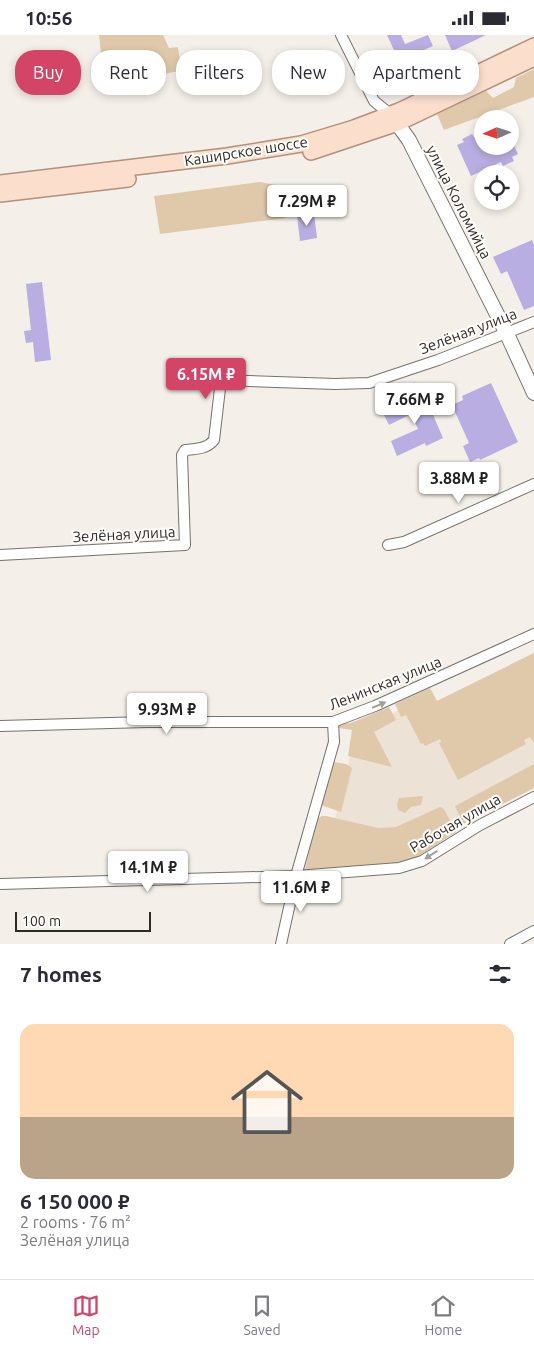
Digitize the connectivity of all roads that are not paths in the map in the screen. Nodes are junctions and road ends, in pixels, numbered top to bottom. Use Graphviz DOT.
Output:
graph roads {
  1 [pos="341,35"];
  2 [pos="534,46"];
  3 [pos="534,58"];
  4 [pos="394,119"];
  5 [pos="0,183"];
  6 [pos="0,194"];
  7 [pos="534,322"];
  8 [pos="507,334"];
  9 [pos="534,393"];
  10 [pos="534,484"];
  11 [pos="388,545"];
  12 [pos="0,555"];
  13 [pos="534,634"];
  14 [pos="333,722"];
  15 [pos="0,726"];
  16 [pos="534,797"];
  17 [pos="296,876"];
  18 [pos="0,884"];
  19 [pos="534,931"];
  20 [pos="280,944"];
  21 [pos="510,944"];
  1 -- 4 [label="street, улица Коломийца"];
  2 -- 4 [label="main road, Каширское шоссе"];
  3 -- 4 [label="main road, Каширское шоссе"];
  4 -- 5 [label="main road, Каширское шоссе"];
  4 -- 6 [label="main road, Каширское шоссе"];
  4 -- 8 [label="main road, улица Коломийца"];
  7 -- 8 [label="street, Зелёная улица"];
  8 -- 9 [label="main road, улица Коломийца"];
  8 -- 12 [label="street, Зелёная улица"];
  10 -- 11 [label="street"];
  14 -- 13 [label="street, Ленинская улица, one-way"];
  14 -- 15 [label="street, Ленинская улица"];
  14 -- 17 [label="street"];
  16 -- 17 [label="street, Рабочая улица, one-way"];
  17 -- 18 [label="street, Рабочая улица"];
  17 -- 20 [label="street"];
  19 -- 21 [label="street"];
}
